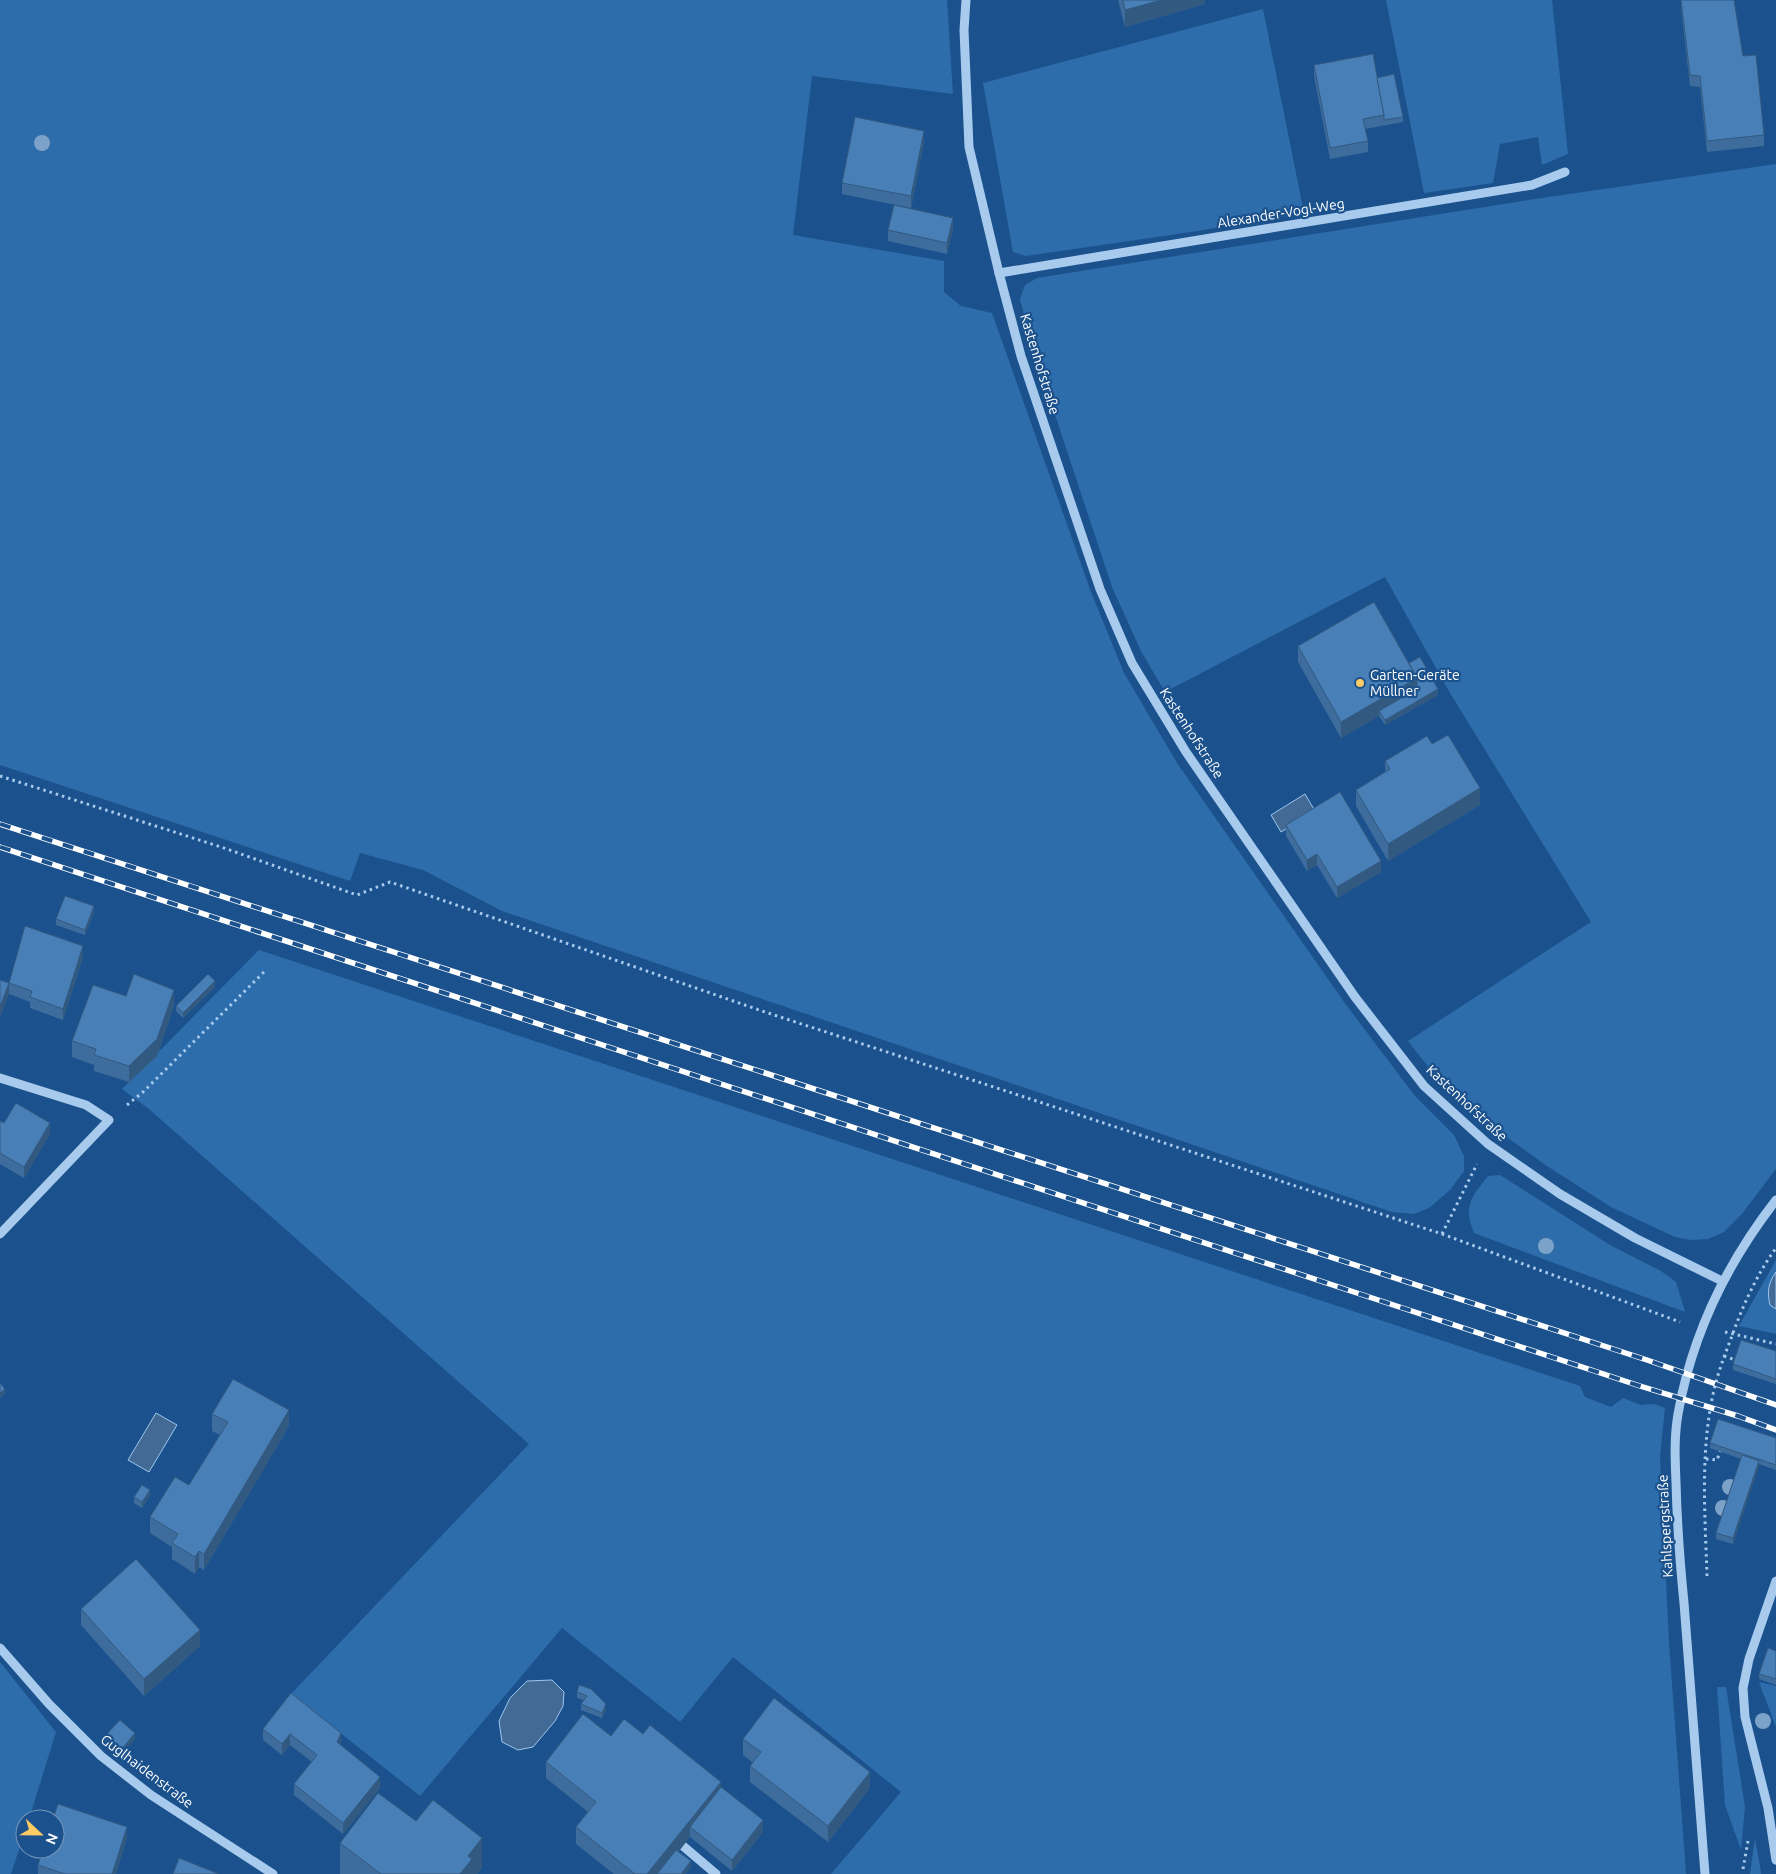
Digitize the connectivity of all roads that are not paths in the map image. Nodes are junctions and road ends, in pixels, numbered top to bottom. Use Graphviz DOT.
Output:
graph roads {
  1 [pos="966,0"];
  2 [pos="1565,172"];
  3 [pos="998,273"];
  4 [pos="0,1078"];
  5 [pos="1776,1200"];
  6 [pos="0,1234"];
  7 [pos="1722,1281"];
  8 [pos="1776,1580"];
  9 [pos="0,1648"];
  10 [pos="683,1846"];
  11 [pos="1776,1860"];
  12 [pos="273,1874"];
  13 [pos="716,1874"];
  14 [pos="1706,1874"];
  1 -- 3 [label="street, Kastenhofstraße"];
  2 -- 3 [label="street, Alexander-Vogl-Weg"];
  3 -- 7 [label="street, Kastenhofstraße"];
  4 -- 6 [label="street"];
  5 -- 7 [label="street, Kahlspergstraße"];
  7 -- 14 [label="street, Kahlspergstraße"];
  8 -- 11 [label="street"];
  9 -- 12 [label="street, Guglhaidenstraße"];
  10 -- 13 [label="street"];
}
